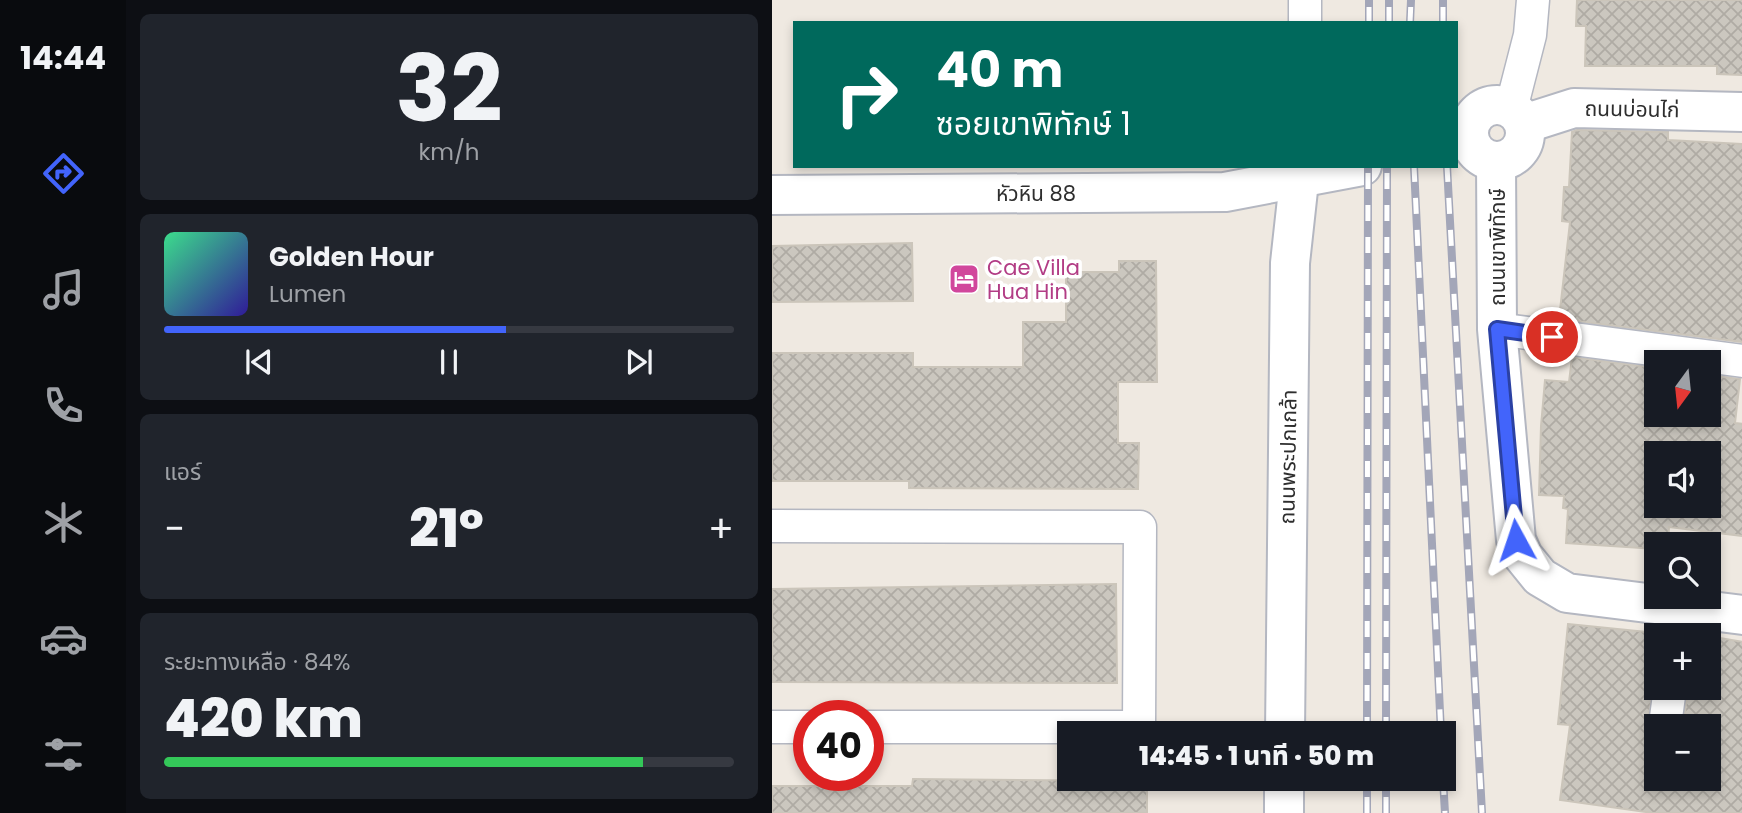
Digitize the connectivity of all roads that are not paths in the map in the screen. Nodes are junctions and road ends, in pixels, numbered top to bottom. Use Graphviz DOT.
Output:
graph roads {
  1 [pos="1305,0"];
  2 [pos="1533,0"];
  3 [pos="1305,21"];
  4 [pos="1742,112"];
  5 [pos="1518,116"];
  6 [pos="1474,150"];
  7 [pos="1344,168"];
  8 [pos="1299,173"];
  9 [pos="772,195"];
  10 [pos="1497,329"];
  11 [pos="1742,361"];
  12 [pos="772,526"];
  13 [pos="1742,615"];
  14 [pos="1679,622"];
  15 [pos="1285,721"];
  16 [pos="772,727"];
  17 [pos="793,727"];
  18 [pos="884,727"];
  19 [pos="1284,791"];
  20 [pos="1284,813"];
  1 -- 3 [label="street"];
  2 -- 5 [label="street"];
  4 -- 5 [label="street, ถนนบ่อนไก่"];
  5 -- 6 [label="street"];
  6 -- 10 [label="street, ถนนเขาพิทักษ์"];
  7 -- 8 [label="street, หัวหิน 88"];
  8 -- 9 [label="street, หัวหิน 88"];
  8 -- 15 [label="street, ถนนพระปกเกล้า"];
  10 -- 11 [label="street"];
  10 -- 14 [label="street, ถนนเขาพิทักษ์"];
  12 -- 18 [label="street"];
  13 -- 14 [label="street, ถนนเขาพิทักษ์"];
  16 -- 17 [label="street"];
  19 -- 20 [label="street"];
}
